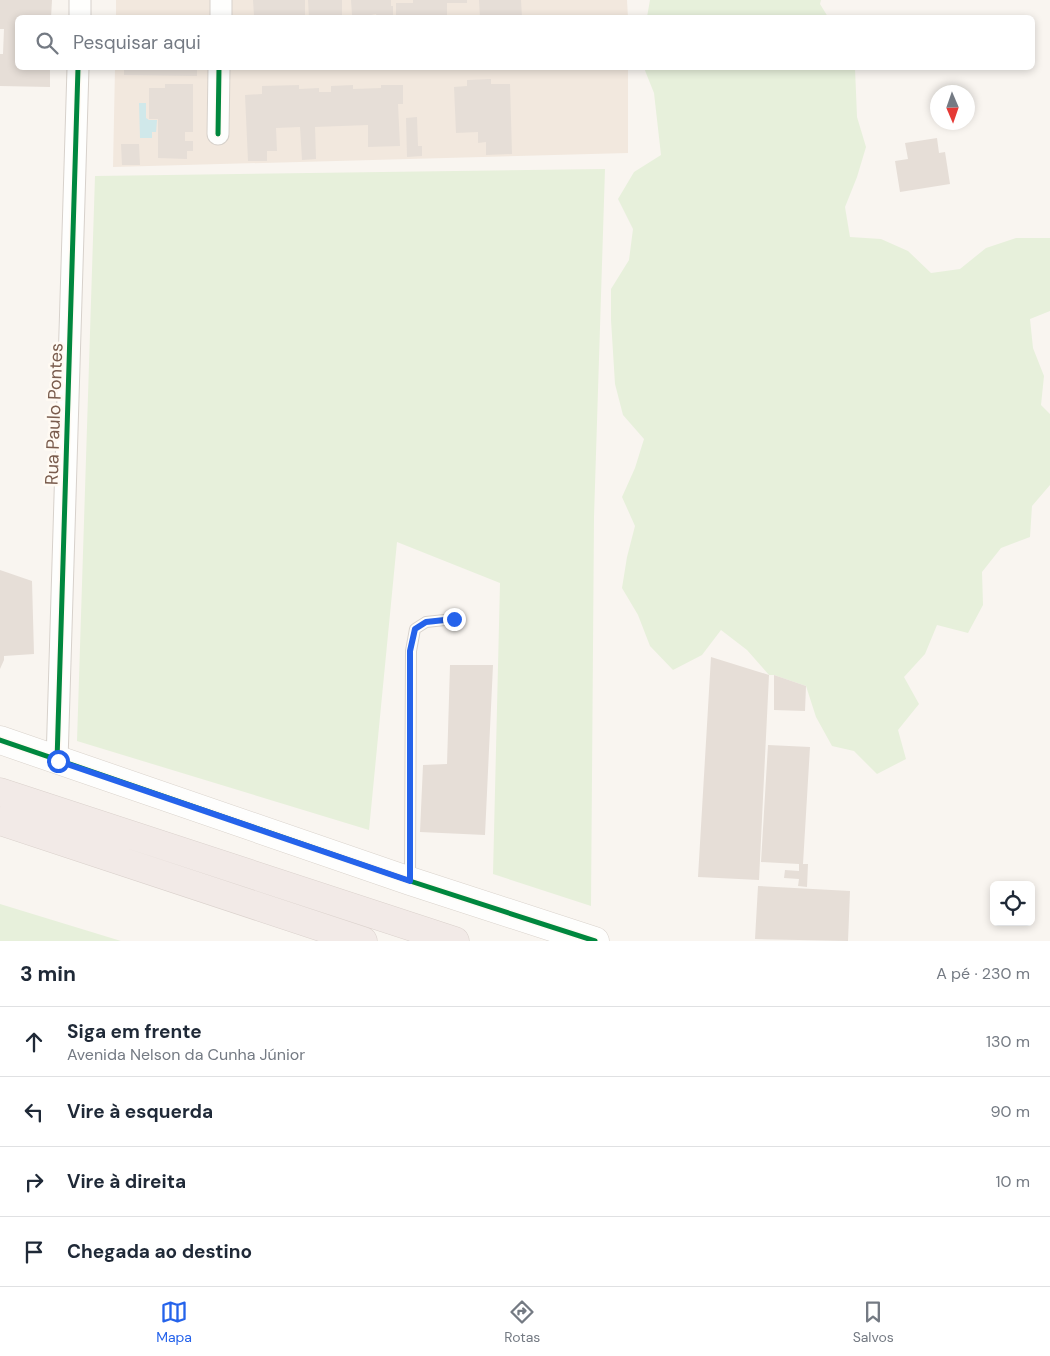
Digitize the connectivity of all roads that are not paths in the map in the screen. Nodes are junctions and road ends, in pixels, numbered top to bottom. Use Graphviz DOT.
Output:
graph roads {
  1 [pos="80,0"];
  2 [pos="221,0"];
  3 [pos="80,15"];
  4 [pos="221,15"];
  5 [pos="78,70"];
  6 [pos="219,70"];
  7 [pos="218,134"];
  8 [pos="454,619"];
  9 [pos="0,740"];
  10 [pos="58,761"];
  11 [pos="0,792"];
  12 [pos="0,821"];
  13 [pos="410,881"];
  14 [pos="362,941"];
  15 [pos="455,941"];
  16 [pos="595,941"];
  1 -- 3 [label="street"];
  2 -- 4 [label="street"];
  5 -- 10 [label="street, Rua Paulo Pontes"];
  6 -- 7 [label="street"];
  8 -- 13 [label="lane"];
  9 -- 10 [label="street"];
  10 -- 13 [label="street"];
  11 -- 15 [label="highway"];
  12 -- 14 [label="highway"];
  13 -- 16 [label="street"];
}
